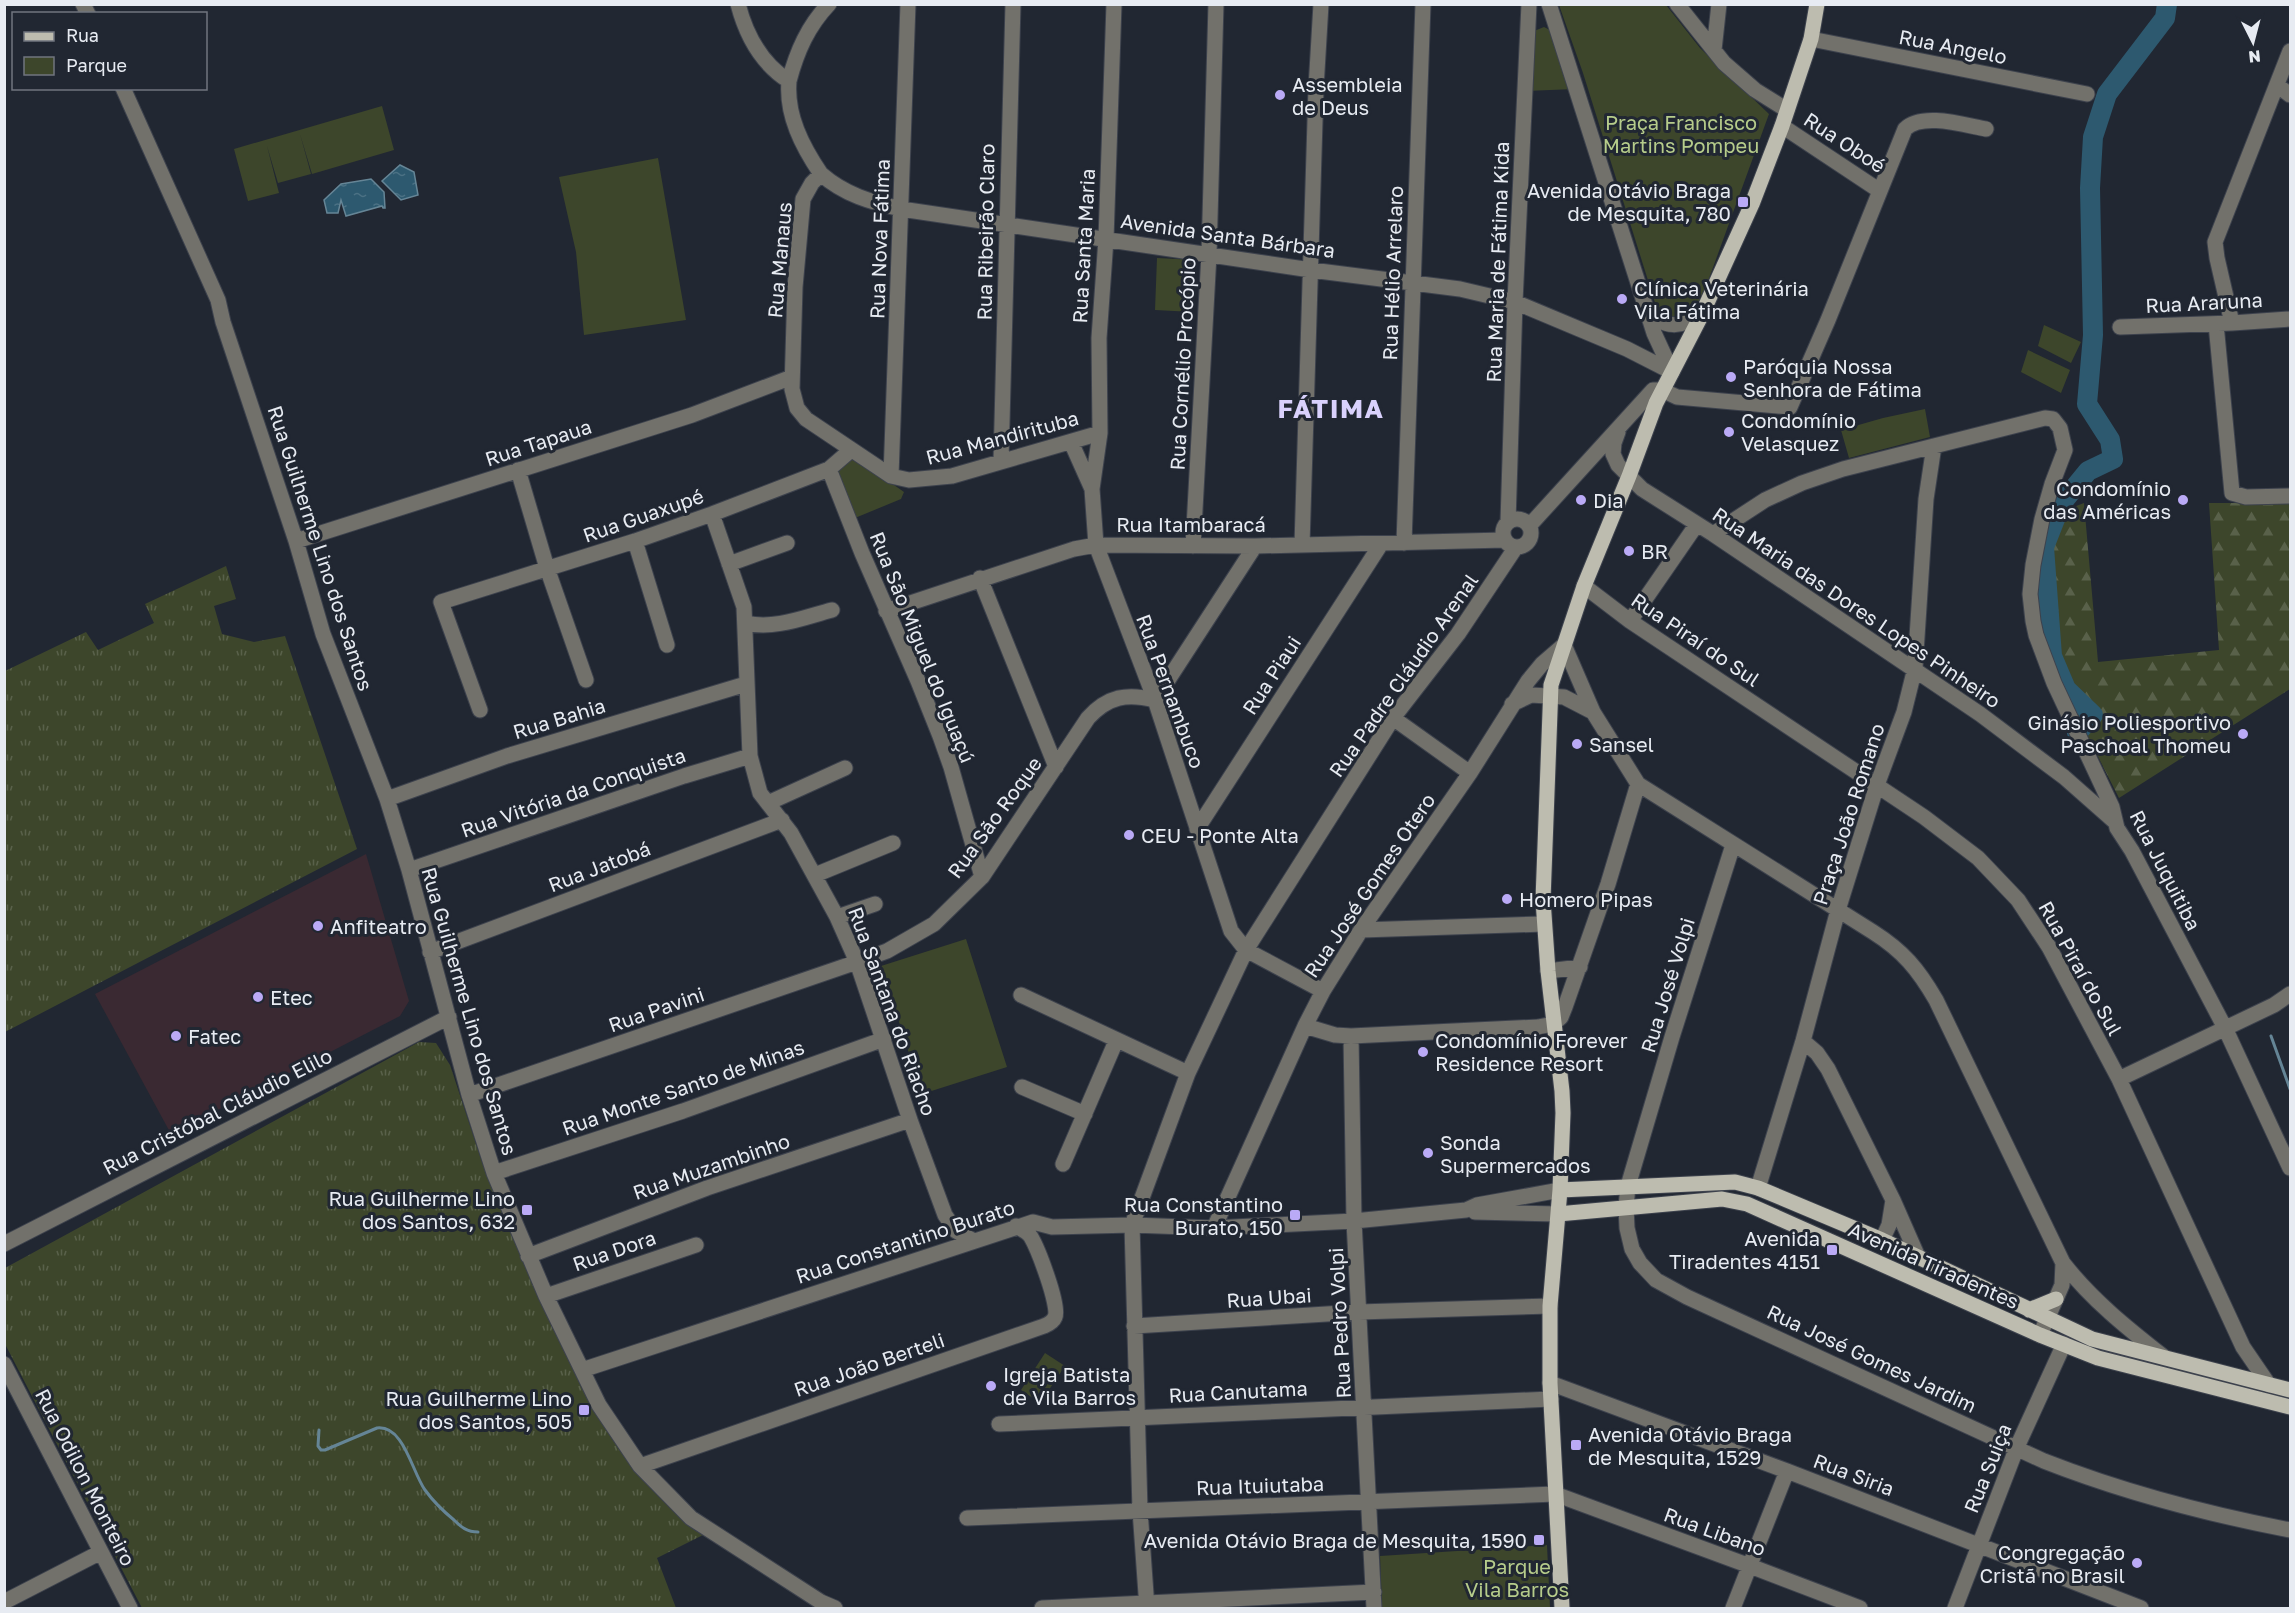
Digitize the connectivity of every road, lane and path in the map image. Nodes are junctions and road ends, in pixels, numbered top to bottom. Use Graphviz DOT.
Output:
graph roads {
  1 [pos="738,4"];
  2 [pos="829,4"];
  3 [pos="908,4"];
  4 [pos="1012,4"];
  5 [pos="1114,4"];
  6 [pos="1216,4"];
  7 [pos="1321,4"];
  8 [pos="1423,4"];
  9 [pos="1530,4"];
  10 [pos="1550,4"];
  11 [pos="1677,4"];
  12 [pos="1719,4"];
  13 [pos="1817,4"];
  14 [pos="1558,32"];
  15 [pos="1528,38"];
  16 [pos="1811,39"];
  17 [pos="1714,50"];
  18 [pos="2290,54"];
  19 [pos="789,81"];
  20 [pos="2277,85"];
  21 [pos="124,90"];
  22 [pos="2087,94"];
  23 [pos="2290,95"];
  24 [pos="1787,110"];
  25 [pos="1782,126"];
  26 [pos="1986,129"];
  27 [pos="821,174"];
  28 [pos="1880,191"];
  29 [pos="902,209"];
  30 [pos="1006,224"];
  31 [pos="1106,239"];
  32 [pos="1209,254"];
  33 [pos="1311,270"];
  34 [pos="1413,282"];
  35 [pos="1515,302"];
  36 [pos="1647,308"];
  37 [pos="1702,314"];
  38 [pos="2290,319"];
  39 [pos="2232,323"];
  40 [pos="2216,324"];
  41 [pos="2120,327"];
  42 [pos="1654,333"];
  43 [pos="1627,350"];
  44 [pos="1672,372"];
  45 [pos="792,377"];
  46 [pos="1662,390"];
  47 [pos="1619,428"];
  48 [pos="1100,433"];
  49 [pos="1071,442"];
  50 [pos="1934,446"];
  51 [pos="851,450"];
  52 [pos="1001,461"];
  53 [pos="829,469"];
  54 [pos="518,471"];
  55 [pos="891,476"];
  56 [pos="1629,476"];
  57 [pos="1092,489"];
  58 [pos="2290,496"];
  59 [pos="712,514"];
  60 [pos="1508,522"];
  61 [pos="1697,524"];
  62 [pos="1530,525"];
  63 [pos="1713,534"];
  64 [pos="296,541"];
  65 [pos="635,541"];
  66 [pos="787,543"];
  67 [pos="1404,543"];
  68 [pos="1381,544"];
  69 [pos="1510,544"];
  70 [pos="1096,545"];
  71 [pos="1302,545"];
  72 [pos="1193,546"];
  73 [pos="1255,546"];
  74 [pos="729,564"];
  75 [pos="547,568"];
  76 [pos="981,578"];
  77 [pos="1584,586"];
  78 [pos="832,610"];
  79 [pos="886,611"];
  80 [pos="1630,621"];
  81 [pos="746,623"];
  82 [pos="667,645"];
  83 [pos="1564,645"];
  84 [pos="1914,668"];
  85 [pos="586,680"];
  86 [pos="746,684"];
  87 [pos="1550,696"];
  88 [pos="1155,700"];
  89 [pos="1512,704"];
  90 [pos="480,710"];
  91 [pos="1593,712"];
  92 [pos="1393,718"];
  93 [pos="750,756"];
  94 [pos="1056,767"];
  95 [pos="845,768"];
  96 [pos="1470,773"];
  97 [pos="1638,784"];
  98 [pos="1877,785"];
  99 [pos="387,799"];
  100 [pos="768,803"];
  101 [pos="782,820"];
  102 [pos="2115,822"];
  103 [pos="1197,829"];
  104 [pos="893,843"];
  105 [pos="1733,845"];
  106 [pos="409,870"];
  107 [pos="814,875"];
  108 [pos="982,877"];
  109 [pos="875,904"];
  110 [pos="1838,910"];
  111 [pos="837,917"];
  112 [pos="1543,924"];
  113 [pos="1361,930"];
  114 [pos="1246,950"];
  115 [pos="430,952"];
  116 [pos="857,963"];
  117 [pos="1580,967"];
  118 [pos="1548,971"];
  119 [pos="1323,991"];
  120 [pos="2290,994"];
  121 [pos="1021,995"];
  122 [pos="448,1017"];
  123 [pos="1553,1024"];
  124 [pos="1305,1026"];
  125 [pos="2225,1028"];
  126 [pos="1351,1036"];
  127 [pos="884,1040"];
  128 [pos="1116,1041"];
  129 [pos="1803,1041"];
  130 [pos="1188,1073"];
  131 [pos="2119,1079"];
  132 [pos="1022,1087"];
  133 [pos="469,1095"];
  134 [pos="1085,1114"];
  135 [pos="910,1120"];
  136 [pos="1063,1164"];
  137 [pos="2290,1168"];
  138 [pos="494,1173"];
  139 [pos="1628,1186"];
  140 [pos="1758,1188"];
  141 [pos="1560,1191"];
  142 [pos="1893,1200"];
  143 [pos="1626,1207"];
  144 [pos="1466,1210"];
  145 [pos="1558,1214"];
  146 [pos="945,1215"];
  147 [pos="1354,1221"];
  148 [pos="1132,1225"];
  149 [pos="1016,1226"];
  150 [pos="1052,1227"];
  151 [pos="1214,1228"];
  152 [pos="974,1240"];
  153 [pos="1882,1240"];
  154 [pos="4,1244"];
  155 [pos="696,1245"];
  156 [pos="938,1252"];
  157 [pos="528,1256"];
  158 [pos="1918,1257"];
  159 [pos="1041,1261"];
  160 [pos="2063,1263"];
  161 [pos="546,1296"];
  162 [pos="2056,1299"];
  163 [pos="1550,1306"];
  164 [pos="2029,1310"];
  165 [pos="1359,1312"];
  166 [pos="2047,1319"];
  167 [pos="1134,1326"];
  168 [pos="2040,1335"];
  169 [pos="2064,1344"];
  170 [pos="2243,1347"];
  171 [pos="2164,1357"];
  172 [pos="4,1364"];
  173 [pos="582,1370"];
  174 [pos="2233,1377"];
  175 [pos="1550,1383"];
  176 [pos="2269,1385"];
  177 [pos="2290,1390"];
  178 [pos="1551,1399"];
  179 [pos="1364,1407"];
  180 [pos="2290,1407"];
  181 [pos="1137,1417"];
  182 [pos="999,1424"];
  183 [pos="2017,1447"];
  184 [pos="640,1466"];
  185 [pos="1787,1471"];
  186 [pos="1555,1494"];
  187 [pos="1369,1502"];
  188 [pos="1140,1510"];
  189 [pos="967,1518"];
  190 [pos="2290,1530"];
  191 [pos="1978,1546"];
  192 [pos="100,1552"];
  193 [pos="1750,1566"];
  194 [pos="1374,1592"];
  195 [pos="4,1602"];
  196 [pos="1144,1607"];
  197 [pos="1851,1607"];
  198 [pos="130,1608"];
  199 [pos="835,1608"];
  200 [pos="1042,1608"];
  201 [pos="1067,1608"];
  202 [pos="1374,1608"];
  203 [pos="1562,1608"];
  204 [pos="1733,1608"];
  205 [pos="1954,1608"];
  206 [pos="2141,1608"];
  1 -- 19 [label="street"];
  2 -- 19 [label="street"];
  3 -- 29 [label="street, Rua Nova Fátima"];
  4 -- 30 [label="street, Rua Ribeirão Claro"];
  5 -- 31 [label="street, Rua Santa Maria"];
  6 -- 32 [label="street, Rua Cornélio Procópio"];
  7 -- 33 [label="street"];
  8 -- 34 [label="street, Rua Hélio Arrelaro"];
  9 -- 15 [label="street, Rua Maria de Fátima Kida"];
  10 -- 14 [label="street"];
  11 -- 17 [label="street"];
  12 -- 17 [label="street"];
  13 -- 16 [label="main road"];
  14 -- 15 [label="street"];
  14 -- 36 [label="street"];
  15 -- 35 [label="street, Rua Maria de Fátima Kida"];
  16 -- 22 [label="street, Rua Angelo"];
  16 -- 24 [label="main road"];
  17 -- 24 [label="street"];
  18 -- 20 [label="street"];
  19 -- 27 [label="street"];
  20 -- 23 [label="street"];
  20 -- 39 [label="street"];
  21 -- 64 [label="street, Rua Guilherme Lino dos Santos"];
  24 -- 25 [label="main road"];
  25 -- 28 [label="street, Rua Oboé"];
  25 -- 37 [label="main road"];
  26 -- 28 [label="street"];
  27 -- 29 [label="street, Avenida Santa Bárbara"];
  27 -- 45 [label="street, Rua Manaus"];
  28 -- 46 [label="street, Rua Oboé"];
  29 -- 30 [label="street, Avenida Santa Bárbara"];
  29 -- 55 [label="street, Rua Nova Fátima"];
  30 -- 31 [label="street, Avenida Santa Bárbara"];
  30 -- 52 [label="street, Rua Ribeirão Claro"];
  31 -- 32 [label="street, Avenida Santa Bárbara"];
  31 -- 48 [label="street, Rua Santa Maria"];
  32 -- 33 [label="street, Avenida Santa Bárbara"];
  32 -- 72 [label="street, Rua Cornélio Procópio"];
  33 -- 34 [label="street, Avenida Santa Bárbara"];
  33 -- 71 [label="street"];
  34 -- 35 [label="street, Avenida Santa Bárbara"];
  34 -- 67 [label="street, Rua Hélio Arrelaro"];
  35 -- 43 [label="street, Avenida Santa Bárbara"];
  35 -- 60 [label="street, Rua Maria de Fátima Kida"];
  36 -- 37 [label="street"];
  36 -- 42 [label="street"];
  37 -- 44 [label="main road"];
  38 -- 39 [label="street, Rua Araruna"];
  39 -- 40 [label="street, Rua Araruna"];
  40 -- 41 [label="street, Rua Araruna"];
  40 -- 58 [label="street"];
  42 -- 43 [label="street"];
  42 -- 44 [label="street"];
  43 -- 44 [label="street, Avenida Santa Bárbara"];
  44 -- 46 [label="main road"];
  45 -- 51 [label="street, Rua Manaus"];
  45 -- 54 [label="street, Rua Tapaua"];
  46 -- 47 [label="street"];
  46 -- 56 [label="main road"];
  47 -- 56 [label="street"];
  47 -- 62 [label="street"];
  48 -- 49 [label="street, Rua Mandirituba"];
  48 -- 57 [label="street, Rua Santa Maria"];
  49 -- 52 [label="street, Rua Mandirituba"];
  49 -- 57 [label="street, Rua Pernambuco"];
  50 -- 63 [label="street"];
  50 -- 84 [label="street, Praça João Romano"];
  50 -- 102 [label="street, Rua Juquitiba"];
  51 -- 53 [label="street, Rua Guaxupé"];
  51 -- 55 [label="street, Rua Mandirituba"];
  52 -- 55 [label="street, Rua Mandirituba"];
  53 -- 59 [label="street, Rua Guaxupé"];
  53 -- 79 [label="street, Rua São Miguel do Iguaçú"];
  54 -- 64 [label="street, Rua Tapaua"];
  54 -- 75 [label="street"];
  56 -- 61 [label="street, Rua Maria das Dores Lopes Pinheiro"];
  56 -- 77 [label="main road"];
  57 -- 70 [label="street, Rua Pernambuco"];
  59 -- 65 [label="street, Rua Guaxupé"];
  59 -- 74 [label="street, Rua Santana do Riacho"];
  60 -- 62 [label="street"];
  60 -- 69 [label="street"];
  61 -- 63 [label="street, Rua Maria das Dores Lopes Pinheiro"];
  61 -- 80 [label="street"];
  62 -- 69 [label="street"];
  63 -- 84 [label="street, Rua Maria das Dores Lopes Pinheiro"];
  64 -- 99 [label="street, Rua Guilherme Lino dos Santos"];
  65 -- 75 [label="street, Rua Guaxupé"];
  65 -- 82 [label="street"];
  66 -- 74 [label="street"];
  67 -- 68 [label="street, Rua Itambaracá"];
  67 -- 69 [label="street, Rua Itambaracá"];
  68 -- 71 [label="street, Rua Itambaracá"];
  68 -- 103 [label="street, Rua Piaui"];
  69 -- 92 [label="street, Rua Padre Cláudio Arenal"];
  70 -- 72 [label="street, Rua Itambaracá"];
  70 -- 76 [label="street, Rua Itambaracá"];
  70 -- 88 [label="street, Rua Pernambuco"];
  71 -- 73 [label="street, Rua Itambaracá"];
  72 -- 73 [label="street, Rua Itambaracá"];
  73 -- 88 [label="street"];
  74 -- 81 [label="street, Rua Santana do Riacho"];
  75 -- 85 [label="street"];
  75 -- 90 [label="street, Rua Guaxupé"];
  76 -- 79 [label="street, Rua Itambaracá"];
  76 -- 94 [label="street"];
  77 -- 80 [label="street, Rua Piraí do Sul"];
  77 -- 83 [label="main road"];
  78 -- 81 [label="street"];
  79 -- 108 [label="street, Rua São Miguel do Iguaçú"];
  80 -- 98 [label="street, Rua Piraí do Sul"];
  81 -- 86 [label="street, Rua Santana do Riacho"];
  83 -- 87 [label="main road"];
  83 -- 89 [label="street, Rua José Gomes Otero"];
  83 -- 91 [label="street"];
  84 -- 98 [label="street, Praça João Romano"];
  84 -- 102 [label="street, Rua Maria das Dores Lopes Pinheiro"];
  86 -- 93 [label="street, Rua Santana do Riacho"];
  86 -- 99 [label="street, Rua Bahia"];
  87 -- 89 [label="street"];
  87 -- 91 [label="street"];
  87 -- 112 [label="main road"];
  88 -- 94 [label="street, Rua São Roque"];
  88 -- 103 [label="street, Rua Pernambuco"];
  89 -- 96 [label="street, Rua José Gomes Otero"];
  91 -- 97 [label="street"];
  92 -- 96 [label="street"];
  92 -- 114 [label="street, Rua Padre Cláudio Arenal"];
  93 -- 100 [label="street, Rua Santana do Riacho"];
  93 -- 106 [label="street, Rua Vitória da Conquista"];
  94 -- 108 [label="street, Rua São Roque"];
  95 -- 100 [label="street"];
  96 -- 113 [label="street, Rua José Gomes Otero"];
  97 -- 105 [label="street"];
  97 -- 117 [label="street"];
  98 -- 110 [label="street, Praça João Romano"];
  98 -- 131 [label="street, Rua Piraí do Sul"];
  99 -- 106 [label="street, Rua Guilherme Lino dos Santos"];
  100 -- 101 [label="street, Rua Santana do Riacho"];
  101 -- 107 [label="street, Rua Santana do Riacho"];
  101 -- 115 [label="street, Rua Jatobá"];
  102 -- 125 [label="street, Rua Juquitiba"];
  103 -- 114 [label="street, Rua Pernambuco"];
  104 -- 107 [label="street"];
  105 -- 110 [label="street"];
  105 -- 139 [label="street, Rua José Volpi"];
  106 -- 115 [label="street, Rua Guilherme Lino dos Santos"];
  107 -- 111 [label="street, Rua Santana do Riacho"];
  108 -- 116 [label="street, Rua São Roque"];
  109 -- 111 [label="street"];
  110 -- 129 [label="street, Praça João Romano"];
  110 -- 160 [label="street"];
  111 -- 116 [label="street, Rua Santana do Riacho"];
  112 -- 113 [label="street"];
  112 -- 118 [label="main road"];
  113 -- 119 [label="street, Rua José Gomes Otero"];
  114 -- 119 [label="street"];
  114 -- 130 [label="street, Rua Padre Cláudio Arenal"];
  115 -- 122 [label="street, Rua Guilherme Lino dos Santos"];
  116 -- 127 [label="street, Rua Santana do Riacho"];
  116 -- 133 [label="street, Rua Pavini"];
  117 -- 118 [label="street"];
  117 -- 123 [label="street"];
  118 -- 123 [label="main road"];
  119 -- 124 [label="street, Rua José Gomes Otero"];
  120 -- 125 [label="street"];
  121 -- 128 [label="street"];
  122 -- 133 [label="street, Rua Guilherme Lino dos Santos"];
  122 -- 154 [label="street, Rua Cristóbal Cláudio Elilo"];
  123 -- 126 [label="street"];
  123 -- 141 [label="main road"];
  124 -- 126 [label="street"];
  124 -- 151 [label="street, Rua José Gomes Otero"];
  125 -- 131 [label="street"];
  125 -- 137 [label="street, Rua Juquitiba"];
  126 -- 147 [label="street, Rua Pedro Volpi"];
  127 -- 135 [label="street, Rua Santana do Riacho"];
  127 -- 138 [label="street, Rua Monte Santo de Minas"];
  128 -- 130 [label="street"];
  128 -- 134 [label="street"];
  129 -- 140 [label="street, Praça João Romano"];
  129 -- 142 [label="street"];
  130 -- 148 [label="street, Rua Padre Cláudio Arenal"];
  131 -- 170 [label="street, Rua Piraí do Sul"];
  132 -- 134 [label="street"];
  133 -- 138 [label="street, Rua Guilherme Lino dos Santos"];
  134 -- 136 [label="street"];
  135 -- 146 [label="street, Rua Santana do Riacho"];
  135 -- 157 [label="street, Rua Muzambinho"];
  138 -- 157 [label="street, Rua Guilherme Lino dos Santos"];
  139 -- 140 [label="main road, Avenida Tiradentes"];
  139 -- 141 [label="main road, Avenida Tiradentes"];
  139 -- 143 [label="street, Rua José Volpi"];
  140 -- 153 [label="main road, Avenida Tiradentes"];
  141 -- 144 [label="street, Rua Constantino Burato"];
  141 -- 145 [label="main road"];
  142 -- 153 [label="street"];
  142 -- 158 [label="street"];
  143 -- 145 [label="main road, Avenida Tiradentes"];
  143 -- 168 [label="main road, Avenida Tiradentes"];
  143 -- 183 [label="street, Rua José Gomes Jardim"];
  144 -- 145 [label="street, Rua Constantino Burato"];
  144 -- 147 [label="street, Rua Constantino Burato"];
  145 -- 163 [label="main road"];
  146 -- 152 [label="street, Rua Santana do Riacho"];
  146 -- 156 [label="street, Rua Santana do Riacho"];
  147 -- 151 [label="street, Rua Constantino Burato"];
  147 -- 165 [label="street, Rua Pedro Volpi"];
  148 -- 150 [label="street, Rua Constantino Burato"];
  148 -- 151 [label="street, Rua Constantino Burato"];
  148 -- 167 [label="street, Rua Padre Cláudio Arenal"];
  149 -- 150 [label="street, Rua Constantino Burato"];
  149 -- 152 [label="street, Rua Constantino Burato"];
  149 -- 159 [label="street, Rua João Berteli"];
  150 -- 159 [label="street, Rua João Berteli"];
  152 -- 156 [label="street, Rua Constantino Burato"];
  153 -- 158 [label="main road, Avenida Tiradentes"];
  155 -- 161 [label="street, Rua Dora"];
  156 -- 173 [label="street, Rua Constantino Burato"];
  157 -- 161 [label="street, Rua Guilherme Lino dos Santos"];
  158 -- 164 [label="main road, Avenida Tiradentes"];
  159 -- 184 [label="street, Rua João Berteli"];
  160 -- 162 [label="street"];
  160 -- 171 [label="street"];
  161 -- 173 [label="street, Rua Guilherme Lino dos Santos"];
  162 -- 164 [label="main road"];
  162 -- 166 [label="street"];
  163 -- 165 [label="street, Rua Ubai"];
  163 -- 175 [label="main road"];
  164 -- 166 [label="main road, Avenida Tiradentes"];
  165 -- 167 [label="street, Rua Ubai"];
  165 -- 179 [label="street, Rua Pedro Volpi"];
  166 -- 168 [label="street"];
  166 -- 171 [label="main road, Avenida Tiradentes"];
  167 -- 181 [label="street, Rua Padre Cláudio Arenal"];
  168 -- 169 [label="main road, Avenida Tiradentes"];
  169 -- 180 [label="main road, Avenida Tiradentes"];
  169 -- 183 [label="street, Rua Suiça"];
  170 -- 174 [label="street"];
  170 -- 176 [label="street, Rua Piraí do Sul"];
  171 -- 174 [label="main road, Avenida Tiradentes"];
  172 -- 192 [label="street, Rua Odilon Monteiro"];
  173 -- 184 [label="street, Rua Guilherme Lino dos Santos"];
  174 -- 176 [label="main road, Avenida Tiradentes"];
  175 -- 178 [label="main road"];
  175 -- 185 [label="street, Rua Siria"];
  176 -- 177 [label="main road, Avenida Tiradentes"];
  178 -- 179 [label="street, Rua Canutama"];
  178 -- 186 [label="main road"];
  179 -- 181 [label="street, Rua Canutama"];
  179 -- 187 [label="street, Rua Pedro Volpi"];
  181 -- 182 [label="street, Rua Canutama"];
  181 -- 188 [label="street, Rua Padre Cláudio Arenal"];
  183 -- 190 [label="street, Rua José Gomes Jardim"];
  183 -- 191 [label="street, Rua Suiça"];
  184 -- 199 [label="street, Rua Guilherme Lino dos Santos"];
  185 -- 191 [label="street, Rua Siria"];
  185 -- 193 [label="street"];
  186 -- 187 [label="street, Rua Ituiutaba"];
  186 -- 193 [label="street, Rua Libano"];
  186 -- 203 [label="main road"];
  187 -- 188 [label="street, Rua Ituiutaba"];
  187 -- 194 [label="street, Rua Pedro Volpi"];
  188 -- 189 [label="street, Rua Ituiutaba"];
  188 -- 196 [label="street, Rua Padre Cláudio Arenal"];
  191 -- 205 [label="street, Rua Suiça"];
  191 -- 206 [label="street, Rua Siria"];
  192 -- 195 [label="street"];
  192 -- 198 [label="street, Rua Odilon Monteiro"];
  193 -- 197 [label="street, Rua Libano"];
  193 -- 204 [label="street"];
  194 -- 196 [label="street"];
  194 -- 202 [label="street, Rua Pedro Volpi"];
  196 -- 201 [label="street"];
  200 -- 201 [label="street"];
}
